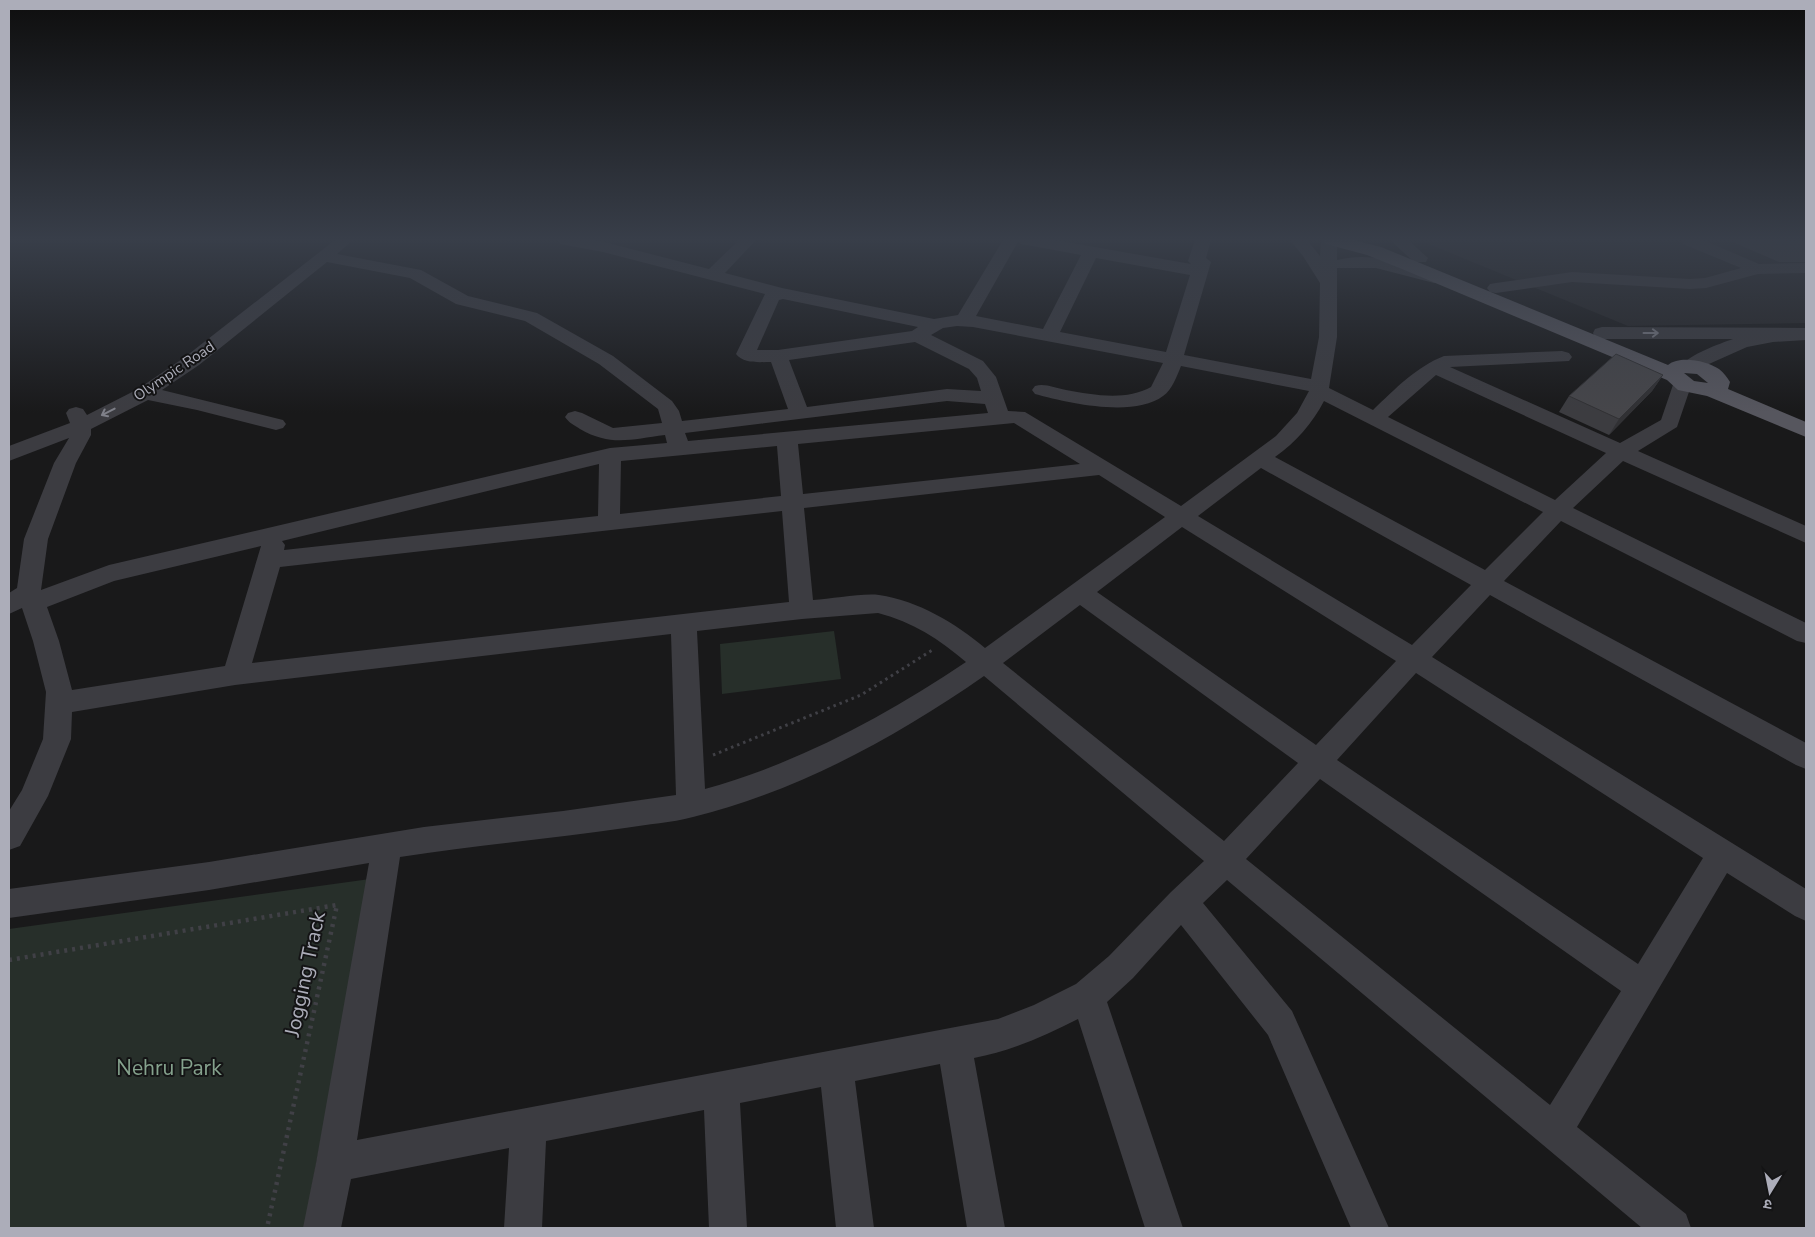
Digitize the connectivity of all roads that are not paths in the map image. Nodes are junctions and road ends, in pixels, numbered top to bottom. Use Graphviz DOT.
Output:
graph roads {
  1 [pos="255,298"];
  2 [pos="266,298"];
  3 [pos="458,298"];
  4 [pos="772,298"];
  5 [pos="803,298"];
  6 [pos="977,298"];
  7 [pos="1068,298"];
  8 [pos="1191,298"];
  9 [pos="1329,298"];
  10 [pos="1488,298"];
  11 [pos="1519,298"];
  12 [pos="964,320"];
  13 [pos="926,330"];
  14 [pos="1602,333"];
  15 [pos="1783,334"];
  16 [pos="1806,334"];
  17 [pos="1049,335"];
  18 [pos="1806,349"];
  19 [pos="778,356"];
  20 [pos="1562,357"];
  21 [pos="1173,359"];
  22 [pos="1434,367"];
  23 [pos="1683,373"];
  24 [pos="1714,382"];
  25 [pos="1320,389"];
  26 [pos="1042,390"];
  27 [pos="145,393"];
  28 [pos="996,408"];
  29 [pos="800,414"];
  30 [pos="575,417"];
  31 [pos="1376,418"];
  32 [pos="1806,418"];
  33 [pos="78,420"];
  34 [pos="276,424"];
  35 [pos="1806,430"];
  36 [pos="677,438"];
  37 [pos="787,438"];
  38 [pos="9,439"];
  39 [pos="1620,452"];
  40 [pos="9,454"];
  41 [pos="610,455"];
  42 [pos="1260,458"];
  43 [pos="1103,468"];
  44 [pos="794,502"];
  45 [pos="1558,510"];
  46 [pos="1181,516"];
  47 [pos="609,522"];
  48 [pos="274,535"];
  49 [pos="1806,535"];
  50 [pos="270,560"];
  51 [pos="1488,582"];
  52 [pos="1079,592"];
  53 [pos="23,600"];
  54 [pos="802,610"];
  55 [pos="684,631"];
  56 [pos="1806,634"];
  57 [pos="1414,659"];
  58 [pos="984,663"];
  59 [pos="235,675"];
  60 [pos="58,704"];
  61 [pos="1806,757"];
  62 [pos="1318,762"];
  63 [pos="692,805"];
  64 [pos="11,828"];
  65 [pos="386,847"];
  66 [pos="1723,854"];
  67 [pos="1225,861"];
  68 [pos="1182,902"];
  69 [pos="9,903"];
  70 [pos="1806,906"];
  71 [pos="1642,986"];
  72 [pos="1088,996"];
  73 [pos="954,1044"];
  74 [pos="836,1067"];
  75 [pos="721,1089"];
  76 [pos="529,1126"];
  77 [pos="1554,1132"];
  78 [pos="335,1163"];
  79 [pos="322,1228"];
  80 [pos="523,1228"];
  81 [pos="728,1228"];
  82 [pos="855,1228"];
  83 [pos="986,1228"];
  84 [pos="1164,1228"];
  85 [pos="1370,1228"];
  86 [pos="1672,1228"];
  1 -- 33 [label="street, Olympic Road"];
  2 -- 27 [label="street, Olympic Road"];
  3 -- 36 [label="street"];
  4 -- 19 [label="street"];
  5 -- 13 [label="street"];
  6 -- 12 [label="street"];
  7 -- 17 [label="street"];
  8 -- 21 [label="street"];
  9 -- 25 [label="street"];
  10 -- 23 [label="main road"];
  11 -- 14 [label="main road"];
  12 -- 13 [label="street"];
  12 -- 17 [label="street"];
  13 -- 19 [label="street"];
  13 -- 28 [label="street"];
  14 -- 15 [label="street, one-way"];
  14 -- 23 [label="main road"];
  15 -- 16 [label="street"];
  15 -- 23 [label="street"];
  17 -- 21 [label="street"];
  18 -- 24 [label="street"];
  19 -- 29 [label="street"];
  20 -- 22 [label="street"];
  21 -- 25 [label="street"];
  21 -- 26 [label="street"];
  22 -- 31 [label="street"];
  22 -- 39 [label="street"];
  23 -- 24 [label="main road"];
  23 -- 39 [label="street"];
  24 -- 32 [label="main road"];
  24 -- 35 [label="main road"];
  25 -- 31 [label="street"];
  25 -- 42 [label="street"];
  27 -- 33 [label="street, Olympic Road, one-way"];
  27 -- 34 [label="street"];
  28 -- 29 [label="street"];
  28 -- 37 [label="street"];
  28 -- 43 [label="street"];
  29 -- 36 [label="street"];
  30 -- 36 [label="street"];
  31 -- 45 [label="street"];
  33 -- 38 [label="street, Olympic Road"];
  33 -- 40 [label="street, Olympic Road"];
  33 -- 53 [label="street"];
  36 -- 37 [label="street"];
  36 -- 41 [label="street"];
  37 -- 44 [label="street"];
  39 -- 45 [label="street"];
  39 -- 49 [label="street"];
  41 -- 47 [label="street"];
  41 -- 48 [label="street"];
  42 -- 46 [label="street"];
  42 -- 51 [label="street"];
  43 -- 44 [label="street"];
  43 -- 46 [label="street"];
  44 -- 47 [label="street"];
  44 -- 54 [label="street"];
  45 -- 51 [label="street"];
  45 -- 56 [label="street"];
  46 -- 52 [label="street"];
  46 -- 57 [label="street"];
  47 -- 50 [label="street"];
  48 -- 50 [label="street"];
  48 -- 53 [label="street"];
  50 -- 59 [label="street"];
  51 -- 57 [label="street"];
  51 -- 61 [label="street"];
  52 -- 58 [label="street"];
  52 -- 62 [label="street"];
  53 -- 60 [label="street"];
  54 -- 58 [label="street"];
  54 -- 59 [label="street"];
  55 -- 63 [label="street"];
  57 -- 62 [label="street"];
  57 -- 66 [label="street"];
  58 -- 63 [label="street"];
  58 -- 67 [label="street"];
  59 -- 60 [label="street"];
  60 -- 64 [label="street"];
  62 -- 67 [label="street"];
  62 -- 71 [label="street"];
  63 -- 65 [label="street"];
  65 -- 69 [label="street"];
  65 -- 78 [label="street"];
  66 -- 70 [label="street"];
  66 -- 71 [label="street"];
  67 -- 68 [label="street"];
  67 -- 77 [label="street"];
  68 -- 72 [label="street"];
  68 -- 85 [label="street"];
  71 -- 77 [label="street"];
  72 -- 73 [label="street"];
  72 -- 84 [label="street"];
  73 -- 74 [label="street"];
  73 -- 83 [label="street"];
  74 -- 75 [label="street"];
  74 -- 82 [label="street"];
  75 -- 76 [label="street"];
  75 -- 81 [label="street"];
  76 -- 78 [label="street"];
  76 -- 80 [label="street"];
  77 -- 86 [label="street"];
  78 -- 79 [label="street"];
}
